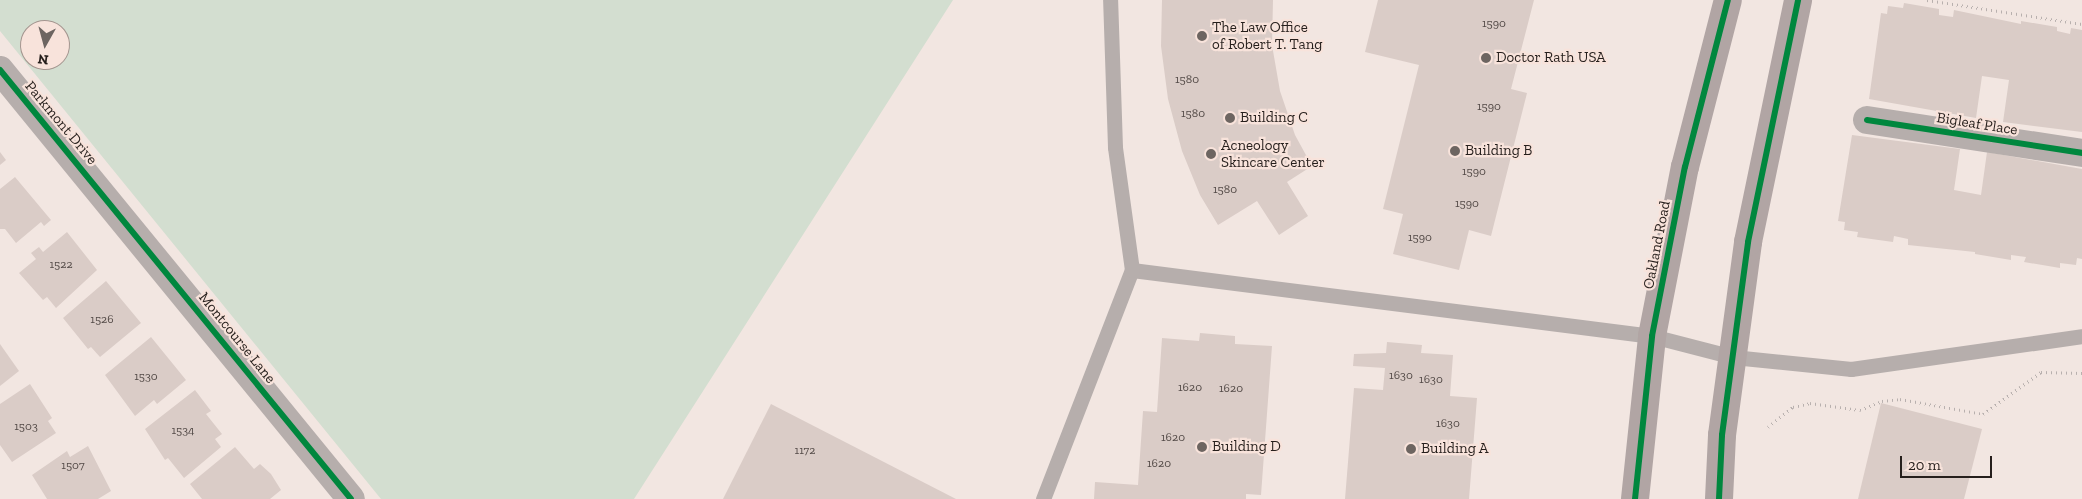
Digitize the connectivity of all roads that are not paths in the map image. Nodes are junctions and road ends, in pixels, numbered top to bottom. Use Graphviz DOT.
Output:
graph roads {
  1 [pos="1110,0"];
  2 [pos="1728,0"];
  3 [pos="1798,0"];
  4 [pos="0,70"];
  5 [pos="1868,120"];
  6 [pos="2082,153"];
  7 [pos="102,192"];
  8 [pos="1132,270"];
  9 [pos="2082,321"];
  10 [pos="1652,336"];
  11 [pos="2078,336"];
  12 [pos="1733,357"];
  13 [pos="352,499"];
  14 [pos="1043,499"];
  15 [pos="1635,499"];
  16 [pos="1719,499"];
  1 -- 8 [label="lane"];
  2 -- 10 [label="main road, Oakland Road"];
  3 -- 12 [label="main road"];
  4 -- 7 [label="street, Parkmont Drive"];
  5 -- 6 [label="street, Bigleaf Place"];
  7 -- 13 [label="street, Montcourse Lane"];
  8 -- 10 [label="lane"];
  8 -- 14 [label="lane"];
  9 -- 11 [label="lane"];
  10 -- 12 [label="lane"];
  10 -- 15 [label="main road, Oakland Road"];
  11 -- 12 [label="lane"];
  12 -- 16 [label="main road"];
}
